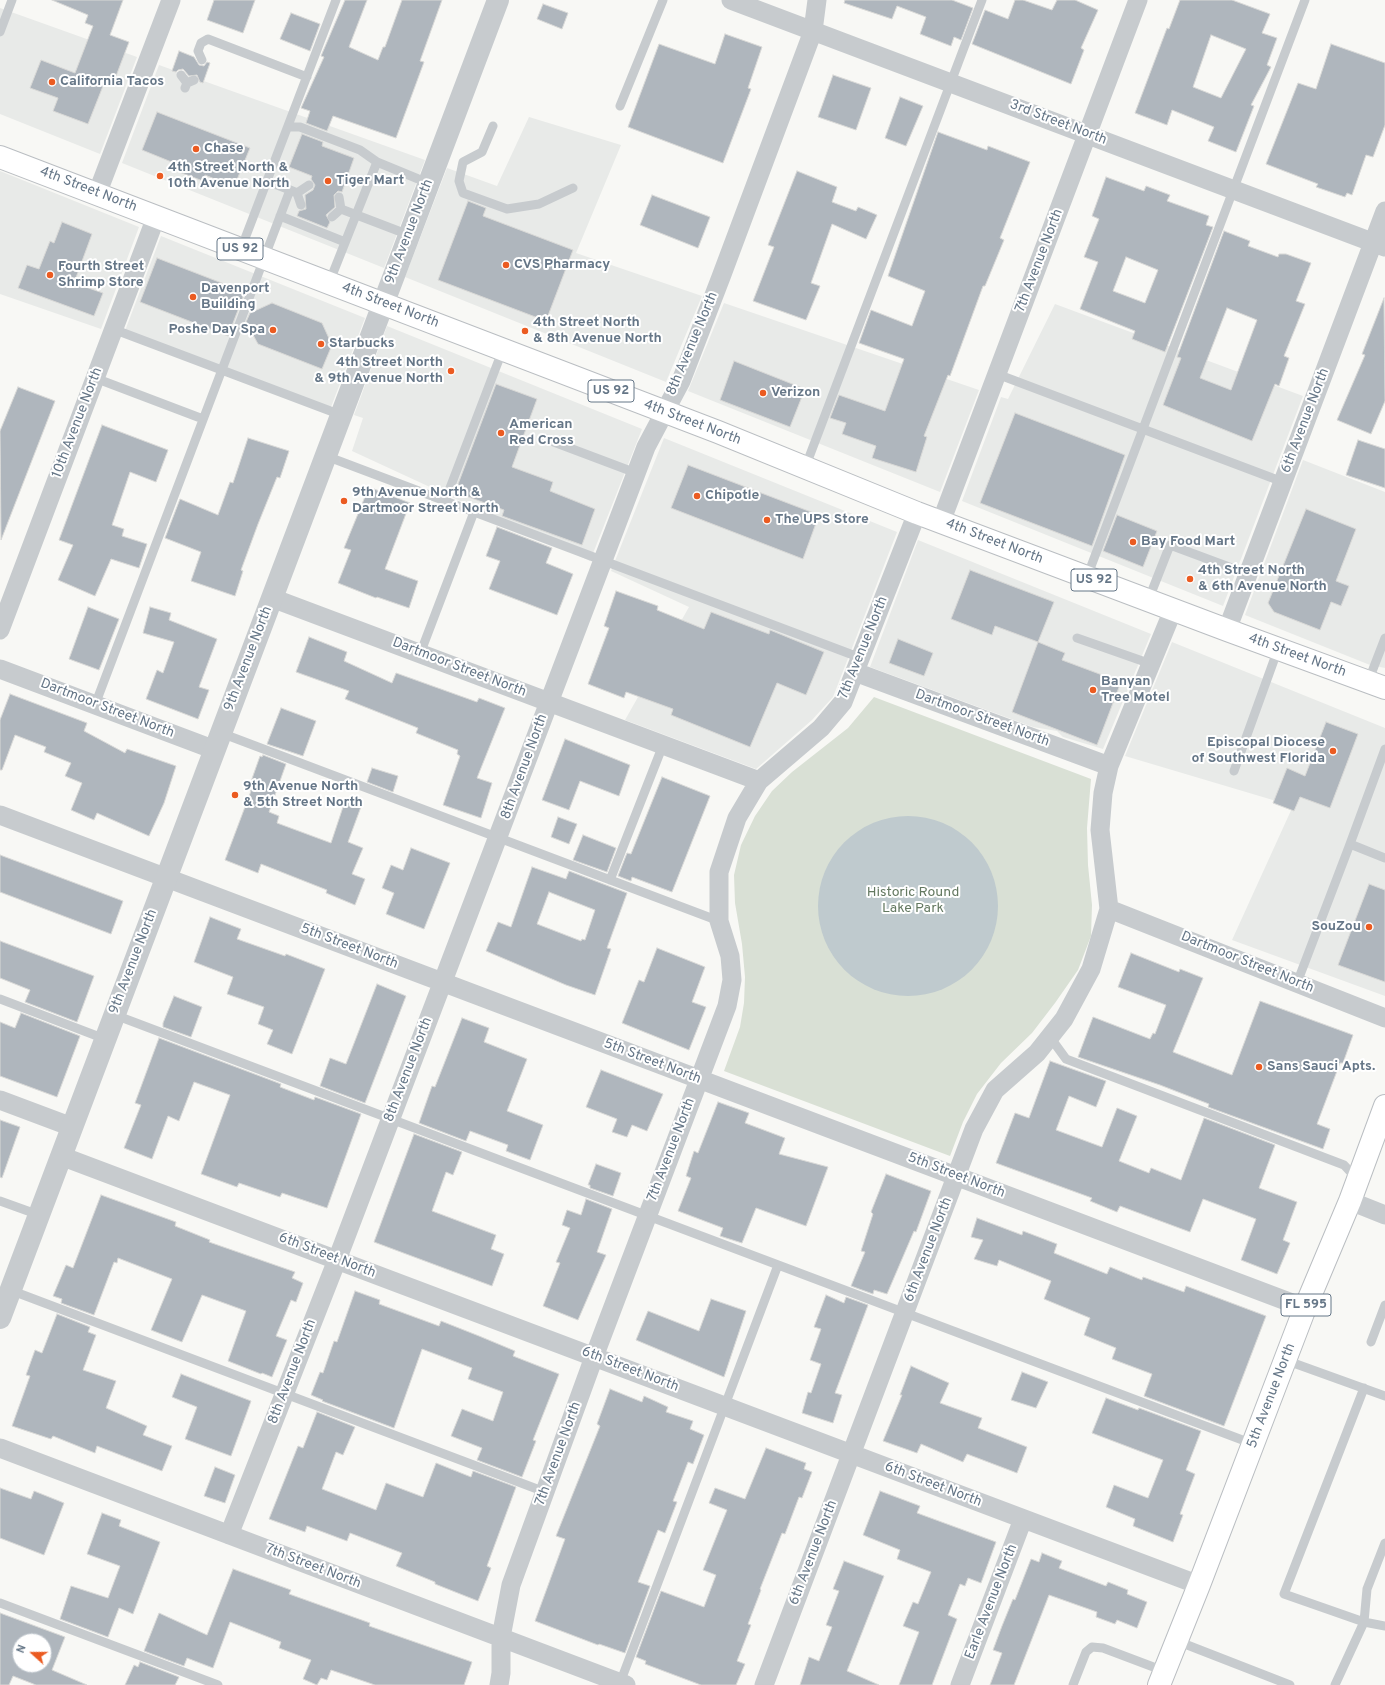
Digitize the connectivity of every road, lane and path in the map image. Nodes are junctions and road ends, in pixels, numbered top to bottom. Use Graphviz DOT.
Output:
graph roads {
  1 [pos="12,0"];
  2 [pos="171,0"];
  3 [pos="336,0"];
  4 [pos="498,0"];
  5 [pos="663,0"];
  6 [pos="731,0"];
  7 [pos="817,0"];
  8 [pos="982,0"];
  9 [pos="1138,0"];
  10 [pos="1305,0"];
  11 [pos="813,31"];
  12 [pos="0,32"];
  13 [pos="202,60"];
  14 [pos="181,75"];
  15 [pos="307,77"];
  16 [pos="950,83"];
  17 [pos="188,84"];
  18 [pos="620,106"];
  19 [pos="493,126"];
  20 [pos="288,127"];
  21 [pos="1087,135"];
  22 [pos="0,157"];
  23 [pos="377,162"];
  24 [pos="267,181"];
  25 [pos="428,183"];
  26 [pos="309,185"];
  27 [pos="573,188"];
  28 [pos="1233,190"];
  29 [pos="293,192"];
  30 [pos="97,194"];
  31 [pos="340,197"];
  32 [pos="301,205"];
  33 [pos="341,210"];
  34 [pos="1385,211"];
  35 [pos="356,215"];
  36 [pos="156,216"];
  37 [pos="280,216"];
  38 [pos="332,217"];
  39 [pos="409,235"];
  40 [pos="345,242"];
  41 [pos="1379,245"];
  42 [pos="241,249"];
  43 [pos="264,258"];
  44 [pos="329,283"];
  45 [pos="383,304"];
  46 [pos="113,329"];
  47 [pos="503,349"];
  48 [pos="222,370"];
  49 [pos="997,374"];
  50 [pos="95,378"];
  51 [pos="664,411"];
  52 [pos="341,415"];
  53 [pos="203,419"];
  54 [pos="1143,430"];
  55 [pos="543,438"];
  56 [pos="326,456"];
  57 [pos="805,468"];
  58 [pos="636,473"];
  59 [pos="1283,482"];
  60 [pos="445,501"];
  61 [pos="474,512"];
  62 [pos="917,513"];
  63 [pos="941,522"];
  64 [pos="603,560"];
  65 [pos="1248,574"];
  66 [pos="1087,578"];
  67 [pos="272,598"];
  68 [pos="1148,601"];
  69 [pos="1173,610"];
  70 [pos="0,630"];
  71 [pos="1227,630"];
  72 [pos="1077,638"];
  73 [pos="1385,638"];
  74 [pos="1278,649"];
  75 [pos="420,654"];
  76 [pos="1151,664"];
  77 [pos="858,665"];
  78 [pos="0,669"];
  79 [pos="1376,685"];
  80 [pos="549,702"];
  81 [pos="95,705"];
  82 [pos="218,741"];
  83 [pos="663,745"];
  84 [pos="1385,749"];
  85 [pos="1109,766"];
  86 [pos="1234,771"];
  87 [pos="759,781"];
  88 [pos="0,816"];
  89 [pos="498,838"];
  90 [pos="1350,844"];
  91 [pos="1385,858"];
  92 [pos="166,878"];
  93 [pos="610,880"];
  94 [pos="1109,909"];
  95 [pos="719,921"];
  96 [pos="442,982"];
  97 [pos="1297,983"];
  98 [pos="0,999"];
  99 [pos="114,1014"];
  100 [pos="1385,1018"];
  101 [pos="1050,1037"];
  102 [pos="105,1039"];
  103 [pos="699,1079"];
  104 [pos="0,1100"];
  105 [pos="1385,1106"];
  106 [pos="390,1119"];
  107 [pos="72,1127"];
  108 [pos="61,1156"];
  109 [pos="957,1177"];
  110 [pos="1357,1179"];
  111 [pos="0,1200"];
  112 [pos="1350,1201"];
  113 [pos="1385,1214"];
  114 [pos="39,1215"];
  115 [pos="648,1216"];
  116 [pos="337,1260"];
  117 [pos="778,1265"];
  118 [pos="10,1290"];
  119 [pos="1385,1305"];
  120 [pos="1305,1308"];
  121 [pos="905,1313"];
  122 [pos="0,1318"];
  123 [pos="1371,1342"];
  124 [pos="594,1357"];
  125 [pos="1285,1360"];
  126 [pos="1364,1388"];
  127 [pos="284,1394"];
  128 [pos="1385,1396"];
  129 [pos="725,1406"];
  130 [pos="1253,1444"];
  131 [pos="0,1448"];
  132 [pos="851,1454"];
  133 [pos="545,1492"];
  134 [pos="1023,1519"];
  135 [pos="229,1535"];
  136 [pos="1385,1543"];
  137 [pos="1199,1585"];
  138 [pos="0,1603"];
  139 [pos="1364,1622"];
  140 [pos="1385,1626"];
  141 [pos="501,1638"];
  142 [pos="1177,1640"];
  143 [pos="1161,1678"];
  144 [pos="623,1684"];
  145 [pos="218,1685"];
  146 [pos="499,1685"];
  147 [pos="764,1685"];
  148 [pos="960,1685"];
  149 [pos="1073,1685"];
  150 [pos="1290,1685"];
  151 [pos="1335,1685"];
  1 -- 12 [label="lane"];
  2 -- 30 [label="street"];
  3 -- 15 [label="lane"];
  4 -- 25 [label="street, 9th Avenue North"];
  5 -- 18 [label="lane"];
  6 -- 11 [label="street, 3rd Street North"];
  7 -- 11 [label="street, 8th Avenue North"];
  8 -- 16 [label="lane"];
  9 -- 21 [label="street, 7th Avenue North"];
  10 -- 28 [label="lane"];
  11 -- 16 [label="street, 3rd Street North"];
  11 -- 51 [label="street, 8th Avenue North"];
  13 -- 15 [label="lane"];
  14 -- 17 [label="lane"];
  15 -- 20 [label="lane"];
  16 -- 21 [label="street, 3rd Street North"];
  16 -- 57 [label="lane"];
  19 -- 27 [label="lane"];
  20 -- 23 [label="lane"];
  20 -- 24 [label="lane"];
  21 -- 28 [label="street, 3rd Street North"];
  21 -- 49 [label="street, 7th Avenue North"];
  22 -- 30 [label="main road, 4th Street North / US 92"];
  23 -- 25 [label="lane"];
  23 -- 35 [label="lane"];
  24 -- 29 [label="lane"];
  24 -- 42 [label="lane"];
  25 -- 39 [label="street, 9th Avenue North"];
  26 -- 29 [label="lane"];
  28 -- 41 [label="street, 3rd Street North"];
  28 -- 54 [label="lane"];
  29 -- 32 [label="lane"];
  29 -- 37 [label="lane"];
  30 -- 36 [label="main road, 4th Street North / US 92"];
  31 -- 33 [label="lane"];
  33 -- 35 [label="lane"];
  33 -- 38 [label="lane"];
  34 -- 41 [label="street, 6th Avenue North"];
  35 -- 39 [label="lane"];
  35 -- 40 [label="lane"];
  36 -- 42 [label="main road, 4th Street North / US 92"];
  36 -- 46 [label="street, 10th Avenue North"];
  37 -- 40 [label="lane"];
  37 -- 43 [label="lane"];
  39 -- 45 [label="street, 9th Avenue North"];
  40 -- 44 [label="lane"];
  41 -- 59 [label="street, 6th Avenue North"];
  42 -- 43 [label="main road, 4th Street North / US 92"];
  43 -- 44 [label="main road, 4th Street North / US 92"];
  43 -- 48 [label="lane"];
  44 -- 45 [label="main road, 4th Street North / US 92"];
  45 -- 47 [label="main road, 4th Street North / US 92"];
  45 -- 52 [label="street, 9th Avenue North"];
  46 -- 48 [label="lane"];
  46 -- 50 [label="street, 10th Avenue North"];
  47 -- 51 [label="main road, 4th Street North / US 92"];
  47 -- 60 [label="lane"];
  48 -- 52 [label="lane"];
  48 -- 53 [label="lane"];
  49 -- 54 [label="lane"];
  49 -- 63 [label="street, 7th Avenue North"];
  50 -- 53 [label="lane"];
  50 -- 70 [label="street, 10th Avenue North"];
  51 -- 57 [label="main road, 4th Street North / US 92"];
  51 -- 58 [label="street, 8th Avenue North"];
  52 -- 56 [label="street, 9th Avenue North"];
  53 -- 81 [label="lane"];
  54 -- 59 [label="lane"];
  54 -- 66 [label="lane"];
  55 -- 58 [label="lane"];
  56 -- 60 [label="lane"];
  56 -- 67 [label="street, 9th Avenue North"];
  57 -- 62 [label="main road, 4th Street North / US 92"];
  58 -- 64 [label="street, 8th Avenue North"];
  59 -- 65 [label="street, 6th Avenue North"];
  60 -- 61 [label="lane"];
  61 -- 64 [label="lane"];
  61 -- 75 [label="lane"];
  62 -- 63 [label="main road, 4th Street North / US 92"];
  62 -- 77 [label="street, 7th Avenue North"];
  63 -- 66 [label="main road, 4th Street North / US 92"];
  64 -- 77 [label="lane"];
  64 -- 80 [label="street, 8th Avenue North"];
  65 -- 68 [label="lane"];
  65 -- 71 [label="street, 6th Avenue North"];
  66 -- 68 [label="main road, 4th Street North / US 92"];
  67 -- 75 [label="street, Dartmoor Street North"];
  67 -- 82 [label="street, 9th Avenue North"];
  68 -- 69 [label="main road, 4th Street North / US 92"];
  69 -- 71 [label="main road, 4th Street North / US 92"];
  69 -- 76 [label="street, 6th Avenue North"];
  71 -- 74 [label="main road, 4th Street North / US 92"];
  72 -- 76 [label="lane"];
  73 -- 79 [label="lane"];
  74 -- 79 [label="main road, 4th Street North / US 92"];
  74 -- 86 [label="lane"];
  75 -- 80 [label="street, Dartmoor Street North"];
  76 -- 85 [label="street, 6th Avenue North"];
  77 -- 85 [label="street, Dartmoor Street North"];
  77 -- 87 [label="street, 7th Avenue North"];
  78 -- 81 [label="street, Dartmoor Street North"];
  80 -- 83 [label="street, Dartmoor Street North"];
  80 -- 89 [label="street, 8th Avenue North"];
  81 -- 82 [label="street, Dartmoor Street North"];
  82 -- 89 [label="lane"];
  82 -- 92 [label="street, 9th Avenue North"];
  83 -- 87 [label="street, Dartmoor Street North"];
  83 -- 93 [label="lane"];
  84 -- 90 [label="lane"];
  85 -- 94 [label="street, 6th Avenue North"];
  87 -- 95 [label="street, 7th Avenue North"];
  88 -- 92 [label="street, 5th Street North"];
  89 -- 93 [label="lane"];
  89 -- 96 [label="street, 8th Avenue North"];
  90 -- 91 [label="lane"];
  90 -- 97 [label="lane"];
  92 -- 96 [label="street, 5th Street North"];
  92 -- 99 [label="street, 9th Avenue North"];
  93 -- 95 [label="lane"];
  94 -- 97 [label="street, Dartmoor Street North"];
  94 -- 101 [label="street, 6th Avenue North"];
  95 -- 103 [label="street, 7th Avenue North"];
  96 -- 103 [label="street, 5th Street North"];
  96 -- 106 [label="street, 8th Avenue North"];
  97 -- 100 [label="street, Dartmoor Street North"];
  98 -- 102 [label="lane"];
  99 -- 102 [label="street, 9th Avenue North"];
  99 -- 106 [label="lane"];
  101 -- 109 [label="street, 6th Avenue North"];
  101 -- 110 [label="lane"];
  102 -- 107 [label="street, 9th Avenue North"];
  103 -- 109 [label="street, 5th Street North"];
  103 -- 115 [label="street, 7th Avenue North"];
  104 -- 107 [label="street"];
  105 -- 110 [label="main road, 5th Avenue North / FL 595"];
  106 -- 115 [label="lane"];
  106 -- 116 [label="street, 8th Avenue North"];
  107 -- 108 [label="street, 9th Avenue North"];
  108 -- 114 [label="street, 9th Avenue North"];
  108 -- 116 [label="street, 6th Street North"];
  109 -- 120 [label="street, 5th Street North"];
  109 -- 121 [label="street, 6th Avenue North"];
  110 -- 112 [label="main road, 5th Avenue North / FL 595"];
  111 -- 114 [label="lane"];
  112 -- 113 [label="street"];
  112 -- 120 [label="main road, 5th Avenue North / FL 595"];
  114 -- 118 [label="street, 9th Avenue North"];
  115 -- 117 [label="lane"];
  115 -- 124 [label="street, 7th Avenue North"];
  116 -- 124 [label="street, 6th Street North"];
  116 -- 127 [label="street, 8th Avenue North"];
  117 -- 121 [label="lane"];
  117 -- 129 [label="lane"];
  118 -- 122 [label="street, 9th Avenue North"];
  118 -- 127 [label="lane"];
  119 -- 123 [label="lane"];
  120 -- 125 [label="main road, 5th Avenue North / FL 595"];
  121 -- 130 [label="lane"];
  121 -- 132 [label="street, 6th Avenue North"];
  124 -- 129 [label="street, 6th Street North"];
  124 -- 133 [label="street, 7th Avenue North"];
  125 -- 126 [label="lane"];
  125 -- 130 [label="main road, 5th Avenue North / FL 595"];
  126 -- 128 [label="lane"];
  126 -- 139 [label="lane"];
  127 -- 133 [label="lane"];
  127 -- 135 [label="street, 8th Avenue North"];
  129 -- 132 [label="street, 6th Street North"];
  129 -- 144 [label="lane"];
  130 -- 137 [label="main road, 5th Avenue North / FL 595"];
  131 -- 135 [label="street, 7th Street North"];
  132 -- 134 [label="street, 6th Street North"];
  132 -- 147 [label="street, 6th Avenue North"];
  133 -- 141 [label="street, 7th Avenue North"];
  134 -- 137 [label="street, 6th Street North"];
  134 -- 148 [label="street, Earle Avenue North"];
  135 -- 141 [label="street, 7th Street North"];
  136 -- 139 [label="lane"];
  137 -- 142 [label="main road, 5th Avenue North / FL 595"];
  138 -- 145 [label="lane"];
  139 -- 140 [label="lane"];
  139 -- 151 [label="lane"];
  141 -- 144 [label="street, 7th Street North"];
  141 -- 146 [label="street, 7th Avenue North"];
  142 -- 143 [label="main road, 5th Avenue North / FL 595"];
  142 -- 150 [label="lane"];
  143 -- 149 [label="lane"];
}
